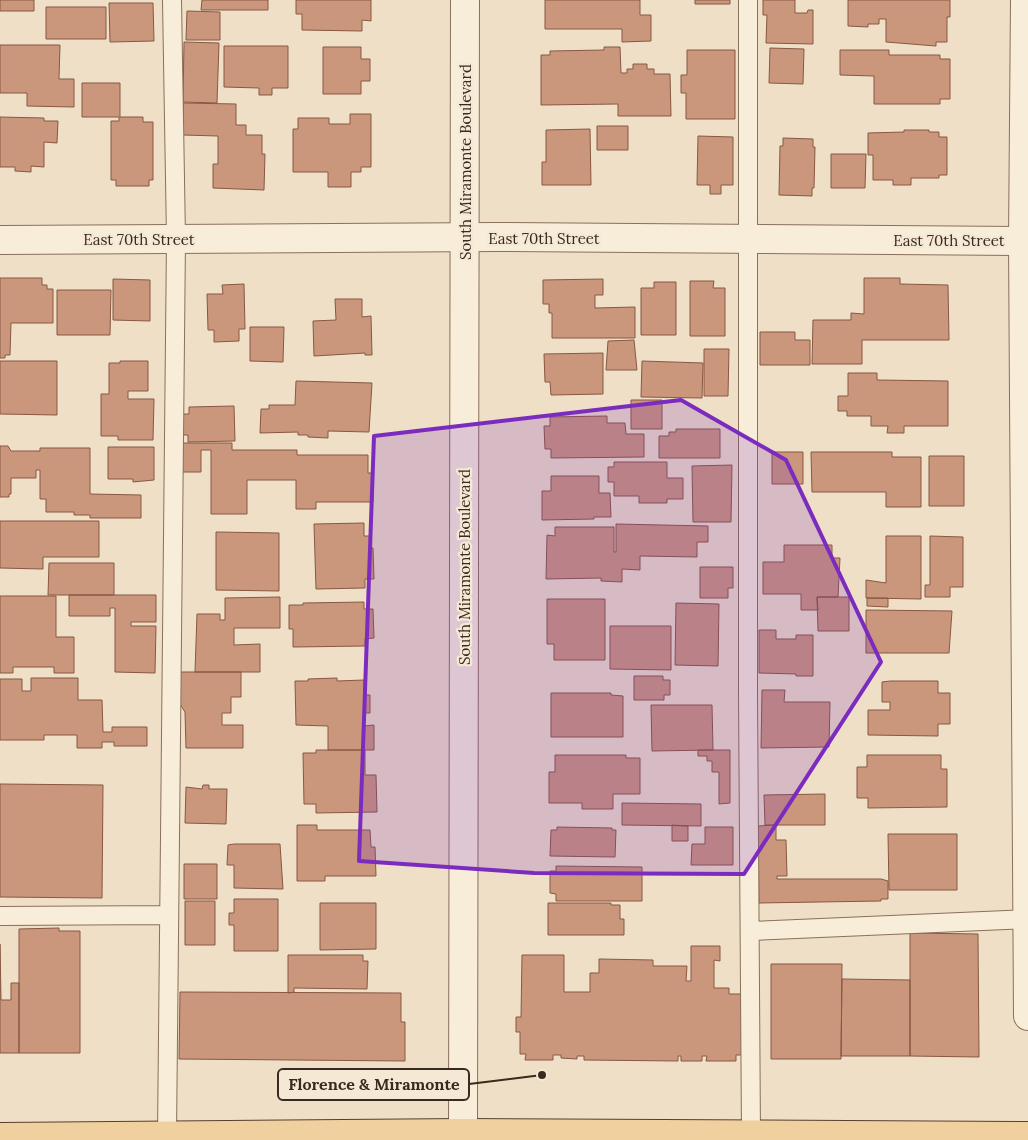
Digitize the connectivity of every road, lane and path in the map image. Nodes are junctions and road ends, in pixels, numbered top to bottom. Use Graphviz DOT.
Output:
graph roads {
  1 [pos="172,0"];
  2 [pos="466,0"];
  3 [pos="748,0"];
  4 [pos="1025,0"];
  5 [pos="464,237"];
  6 [pos="176,239"];
  7 [pos="749,239"];
  8 [pos="0,240"];
  9 [pos="1025,241"];
  10 [pos="1026,697"];
  11 [pos="169,915"];
  12 [pos="0,916"];
  13 [pos="1028,919"];
  14 [pos="750,931"];
  15 [pos="1028,1016"];
  16 [pos="463,1133"];
  17 [pos="751,1135"];
  18 [pos="167,1136"];
  19 [pos="1028,1136"];
  20 [pos="0,1137"];
  21 [pos="358,1137"];
  22 [pos="830,1138"];
  1 -- 6 [label="lane"];
  2 -- 5 [label="street, South Miramonte Boulevard"];
  3 -- 7 [label="lane"];
  4 -- 9 [label="street"];
  5 -- 6 [label="street, East 70th Street"];
  5 -- 7 [label="street, East 70th Street"];
  5 -- 16 [label="street, South Miramonte Boulevard"];
  6 -- 8 [label="street, East 70th Street"];
  6 -- 11 [label="lane"];
  7 -- 9 [label="street, East 70th Street"];
  7 -- 14 [label="lane"];
  9 -- 10 [label="street"];
  10 -- 13 [label="street"];
  11 -- 12 [label="lane"];
  11 -- 18 [label="lane"];
  13 -- 14 [label="lane"];
  13 -- 15 [label="street"];
  14 -- 17 [label="lane"];
  16 -- 17 [label="main road"];
  16 -- 21 [label="main road"];
  17 -- 22 [label="main road"];
  18 -- 20 [label="main road"];
  18 -- 21 [label="main road"];
  19 -- 22 [label="main road"];
}
